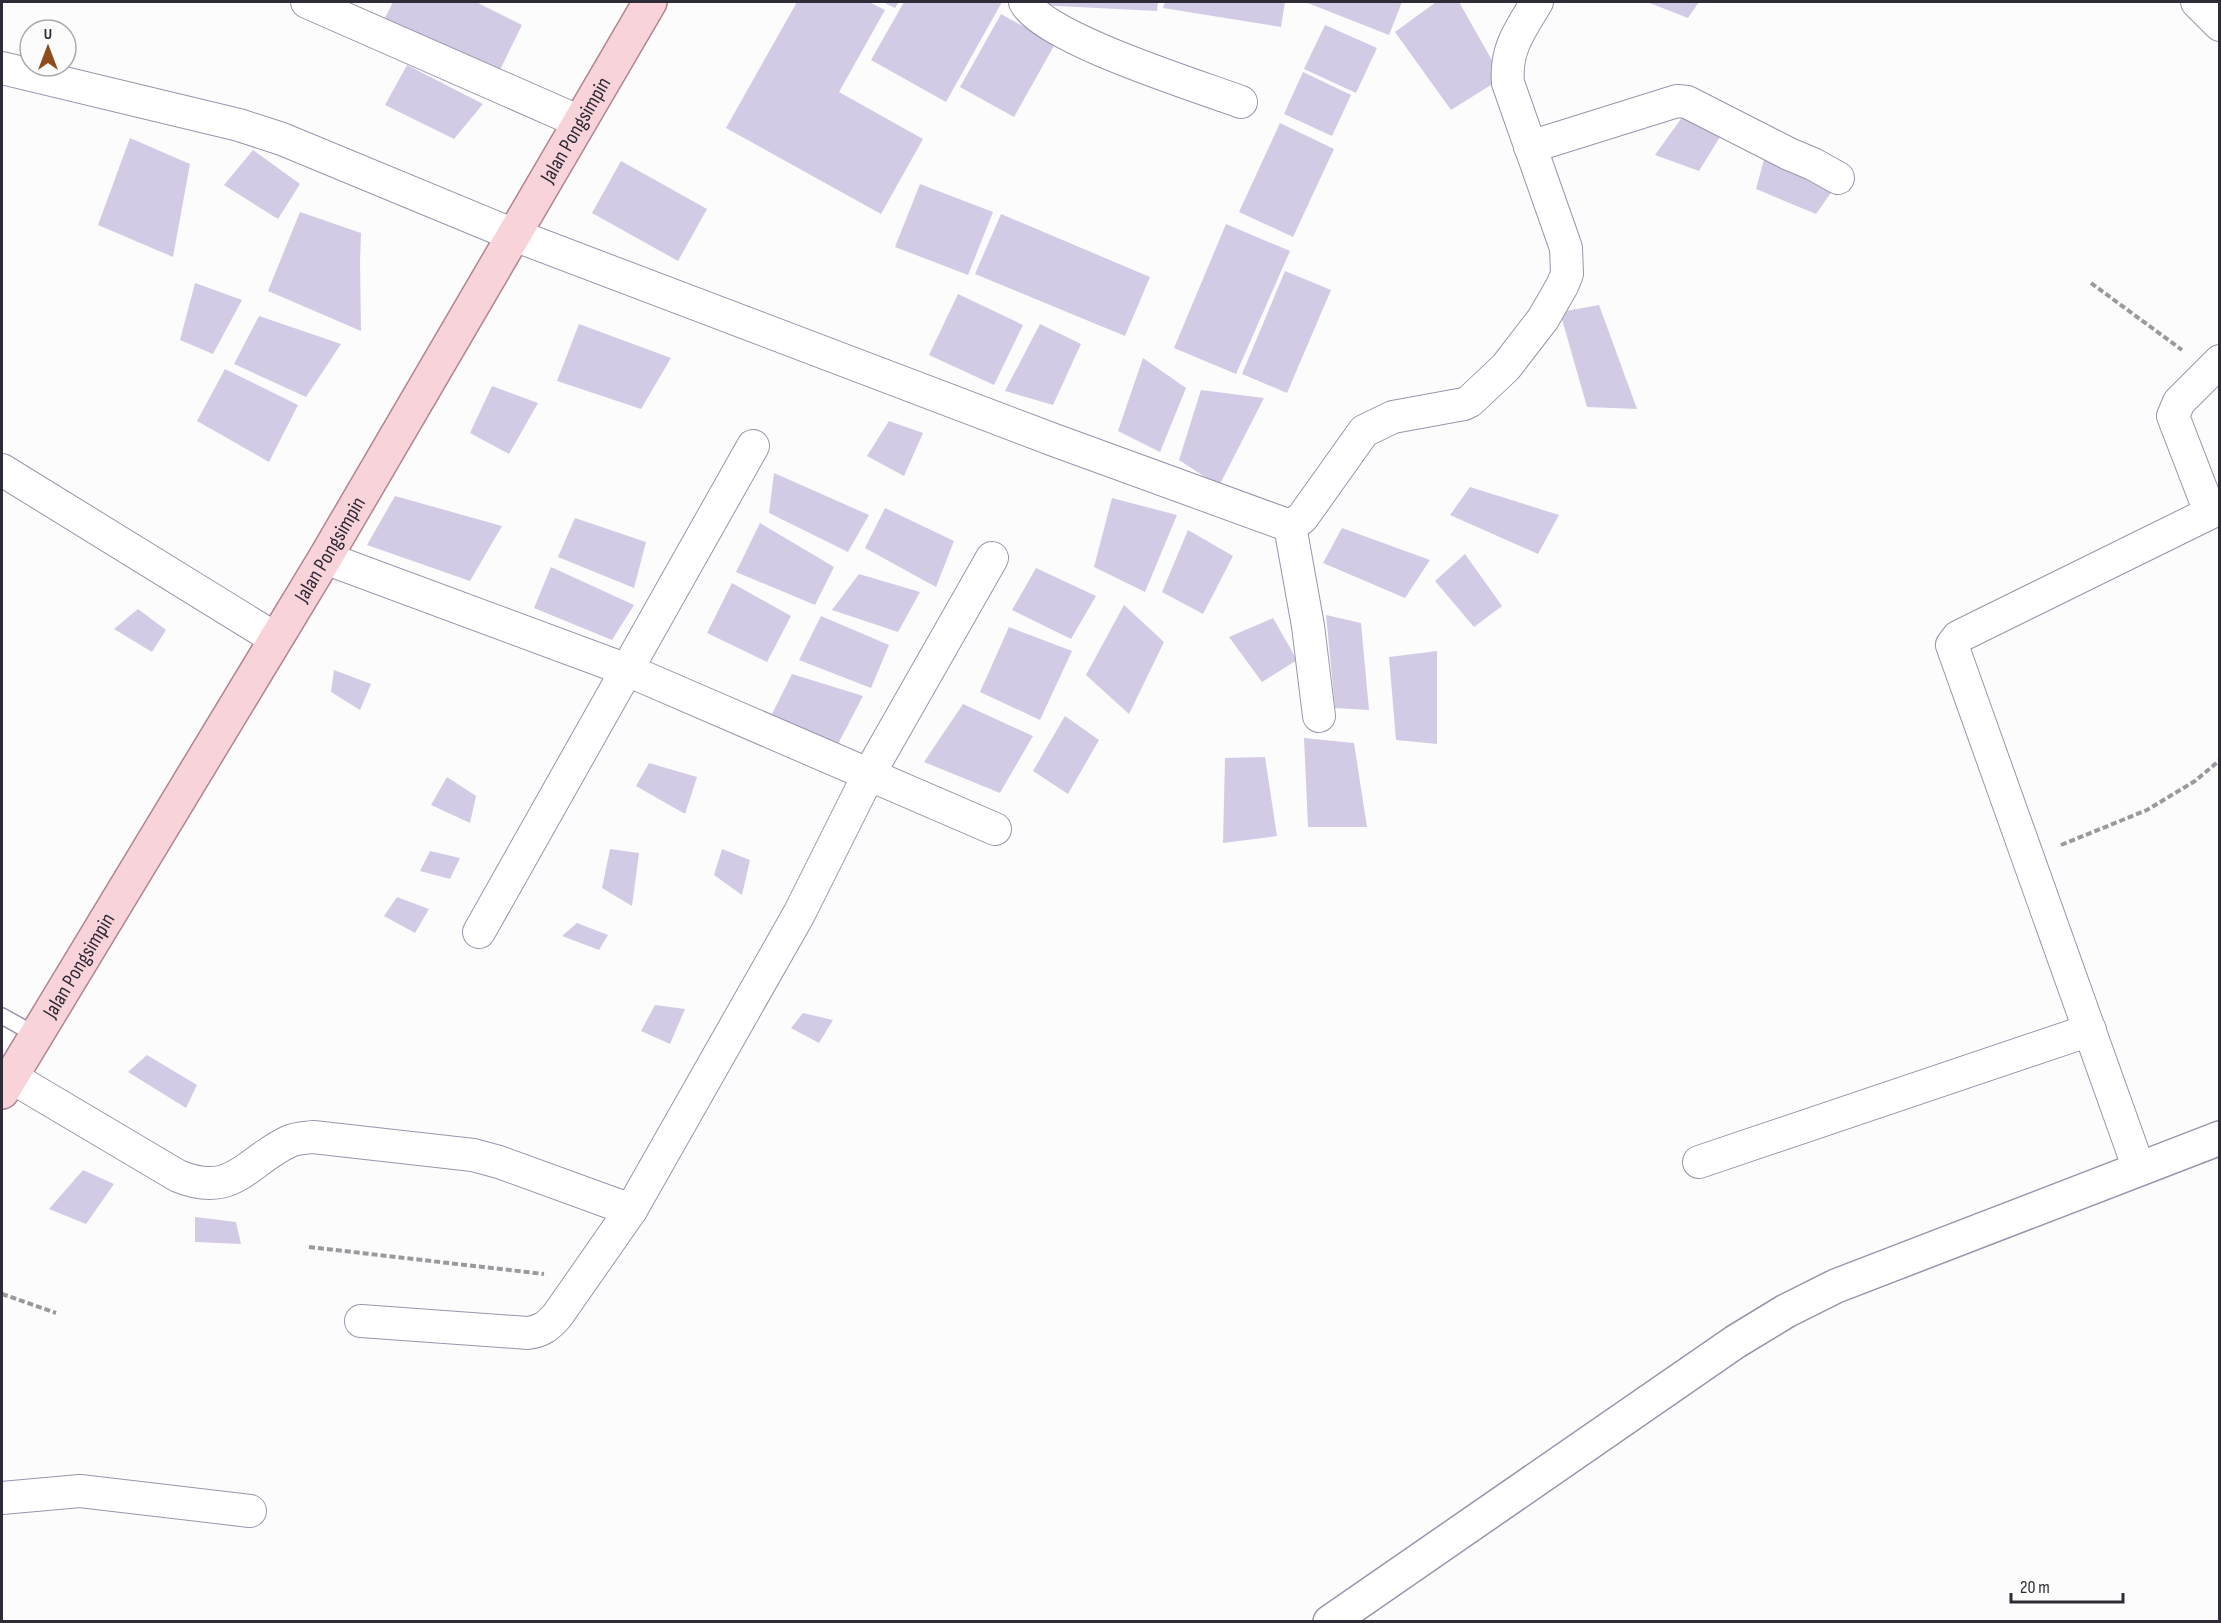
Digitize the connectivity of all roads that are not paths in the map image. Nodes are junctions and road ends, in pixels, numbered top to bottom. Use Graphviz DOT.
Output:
graph roads {
  1 [pos="307,2"];
  2 [pos="650,2"];
  3 [pos="1025,2"];
  4 [pos="1537,2"];
  5 [pos="2197,2"];
  6 [pos="2220,25"];
  7 [pos="2,68"];
  8 [pos="1241,102"];
  9 [pos="580,122"];
  10 [pos="1530,147"];
  11 [pos="1838,178"];
  12 [pos="514,235"];
  13 [pos="2214,366"];
  14 [pos="753,446"];
  15 [pos="2,470"];
  16 [pos="2215,510"];
  17 [pos="1290,526"];
  18 [pos="325,558"];
  19 [pos="992,558"];
  20 [pos="276,639"];
  21 [pos="627,670"];
  22 [pos="1319,716"];
  23 [pos="869,774"];
  24 [pos="995,829"];
  25 [pos="479,932"];
  26 [pos="2,1016"];
  27 [pos="2090,1030"];
  28 [pos="36,1035"];
  29 [pos="5,1080"];
  30 [pos="2220,1138"];
  31 [pos="1700,1162"];
  32 [pos="2139,1169"];
  33 [pos="631,1210"];
  34 [pos="361,1321"];
  35 [pos="2,1498"];
  36 [pos="250,1511"];
  37 [pos="1330,1622"];
  1 -- 9 [label="street"];
  2 -- 9 [label="main road, Jalan Pongsimpin"];
  3 -- 8 [label="street"];
  4 -- 10 [label="street"];
  5 -- 6 [label="street"];
  7 -- 12 [label="street"];
  9 -- 12 [label="main road, Jalan Pongsimpin"];
  10 -- 11 [label="street"];
  10 -- 17 [label="street"];
  12 -- 17 [label="street"];
  12 -- 18 [label="main road, Jalan Pongsimpin"];
  13 -- 16 [label="street"];
  14 -- 21 [label="street"];
  15 -- 20 [label="street"];
  16 -- 27 [label="street"];
  17 -- 22 [label="street"];
  18 -- 20 [label="main road, Jalan Pongsimpin"];
  18 -- 21 [label="street"];
  19 -- 23 [label="street"];
  20 -- 28 [label="main road, Jalan Pongsimpin"];
  21 -- 23 [label="street"];
  21 -- 25 [label="street"];
  23 -- 24 [label="street"];
  23 -- 33 [label="street"];
  26 -- 28 [label="lane"];
  27 -- 31 [label="street"];
  27 -- 32 [label="street"];
  28 -- 29 [label="main road, Jalan Pongsimpin"];
  29 -- 33 [label="street"];
  30 -- 32 [label="street"];
  32 -- 37 [label="street"];
  33 -- 34 [label="street"];
  35 -- 36 [label="street"];
}
